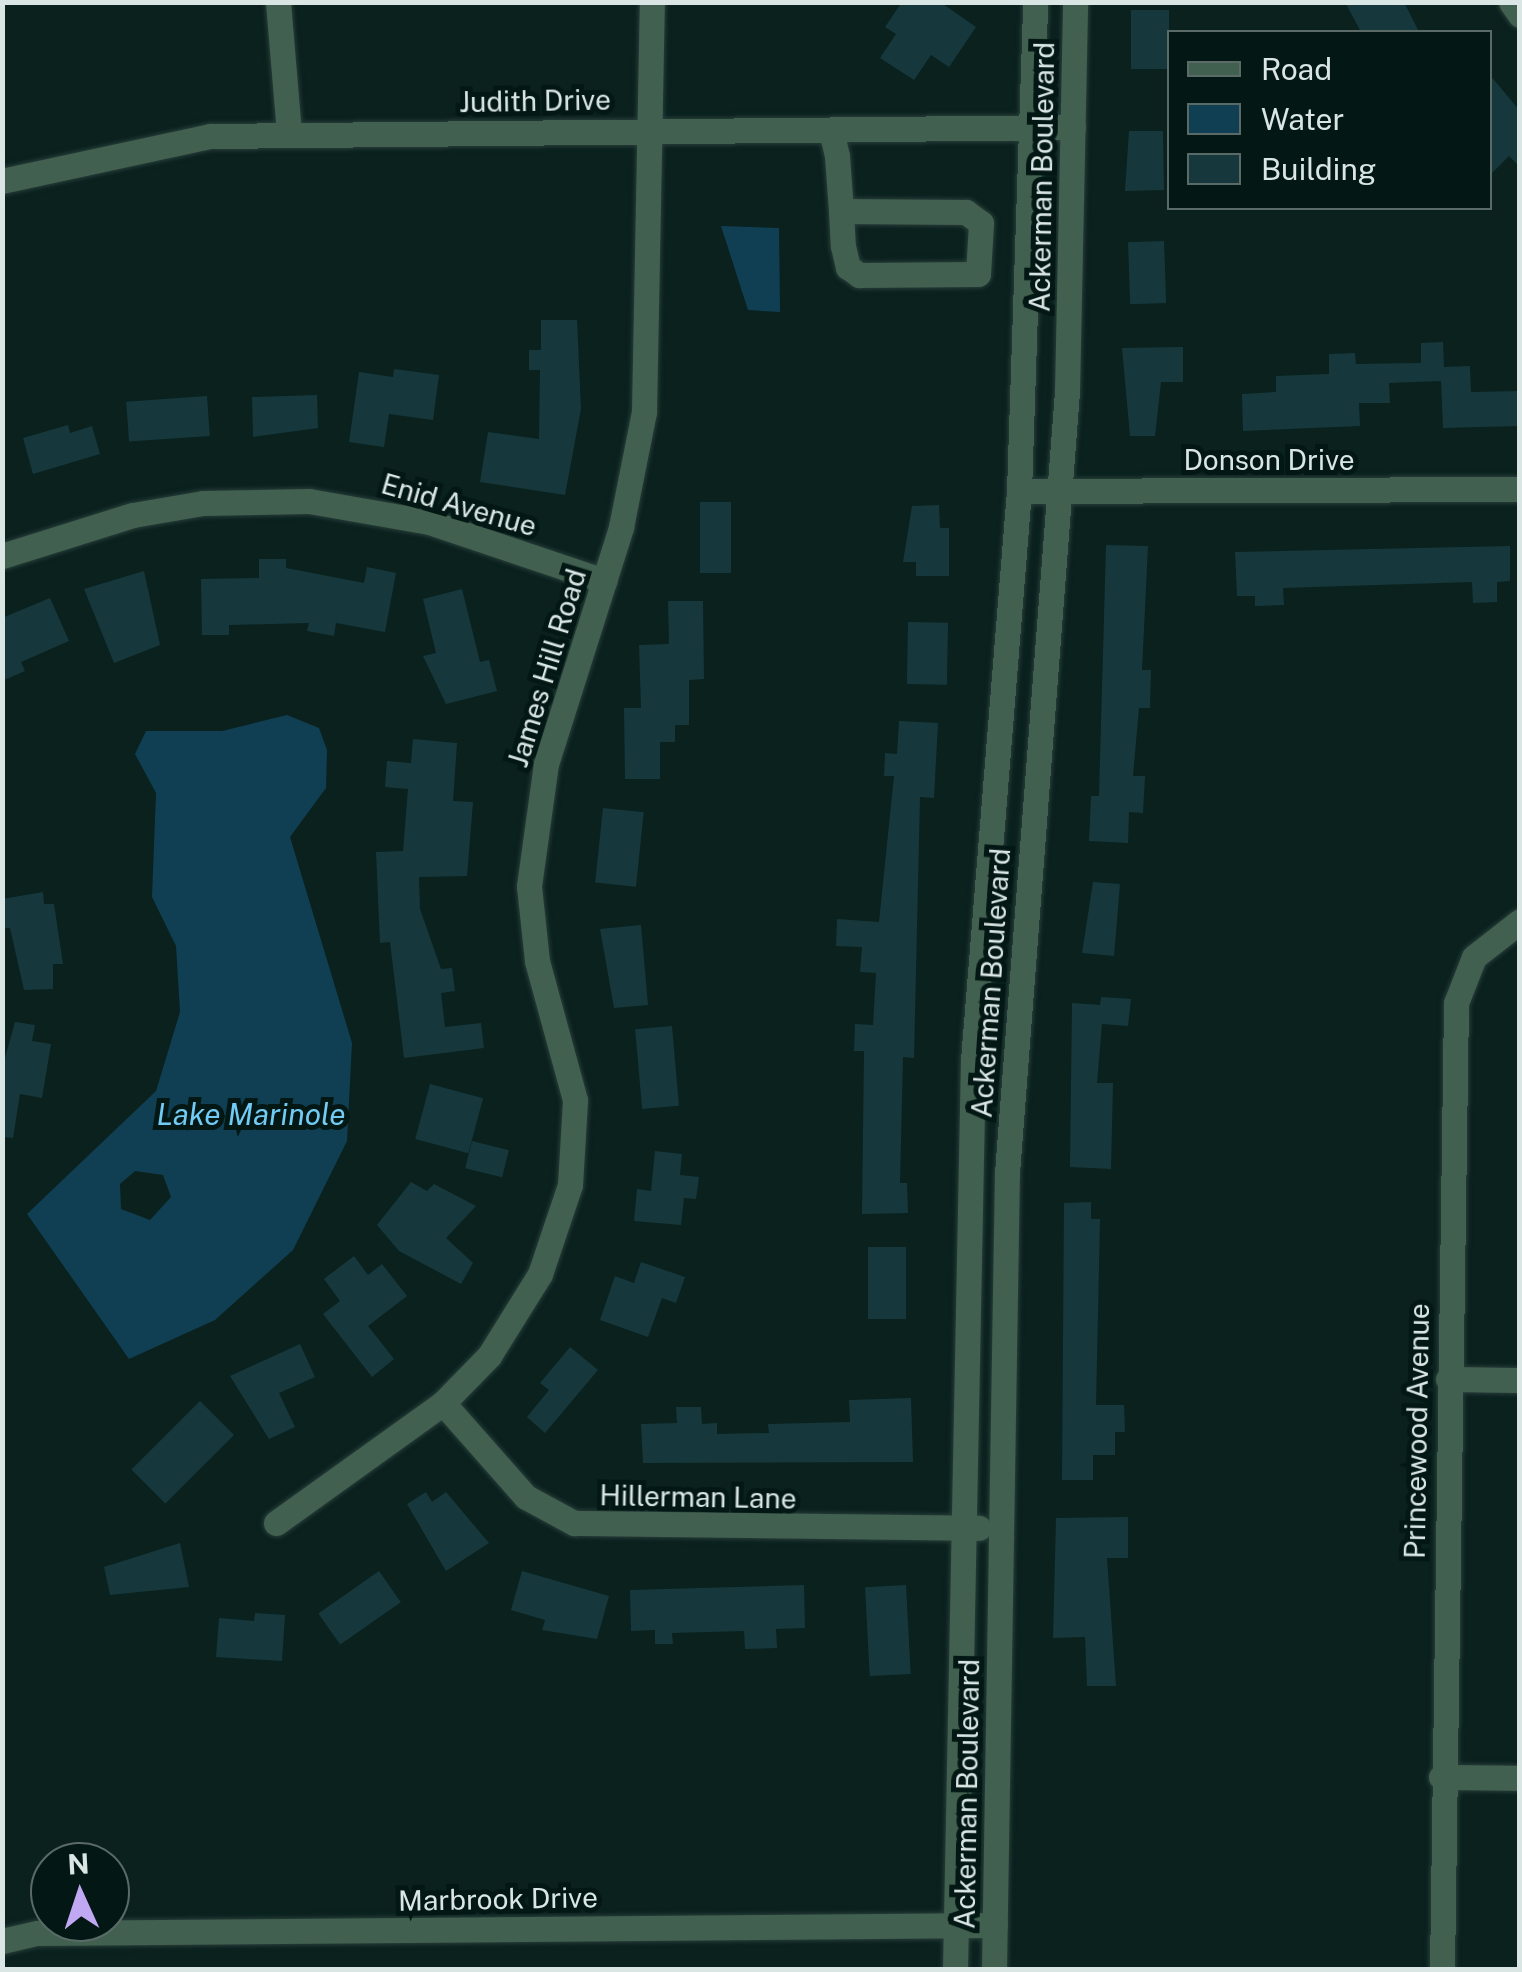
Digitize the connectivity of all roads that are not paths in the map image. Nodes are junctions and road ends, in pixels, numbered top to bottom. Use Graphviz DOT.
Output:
graph roads {
  1 [pos="278,2"];
  2 [pos="652,2"];
  3 [pos="1035,2"];
  4 [pos="1075,2"];
  5 [pos="1511,2"];
  6 [pos="1520,15"];
  7 [pos="1074,127"];
  8 [pos="1034,128"];
  9 [pos="648,130"];
  10 [pos="831,130"];
  11 [pos="289,134"];
  12 [pos="2,181"];
  13 [pos="840,211"];
  14 [pos="1520,489"];
  15 [pos="1020,491"];
  16 [pos="1060,492"];
  17 [pos="2,556"];
  18 [pos="604,581"];
  19 [pos="1520,921"];
  20 [pos="1448,1379"];
  21 [pos="1520,1380"];
  22 [pos="444,1403"];
  23 [pos="276,1523"];
  24 [pos="1000,1527"];
  25 [pos="962,1528"];
  26 [pos="1440,1778"];
  27 [pos="1520,1778"];
  28 [pos="994,1924"];
  29 [pos="955,1926"];
  30 [pos="2,1941"];
  31 [pos="955,1970"];
  32 [pos="994,1970"];
  33 [pos="1442,1970"];
  1 -- 11 [label="street"];
  2 -- 9 [label="street, James Hill Road"];
  3 -- 8 [label="street, Ackerman Boulevard"];
  4 -- 7 [label="street, Ackerman Boulevard"];
  5 -- 6 [label="street"];
  7 -- 8 [label="street, Judith Drive"];
  7 -- 16 [label="street, Ackerman Boulevard"];
  8 -- 10 [label="street, Judith Drive"];
  8 -- 15 [label="street, Ackerman Boulevard"];
  9 -- 10 [label="street, Judith Drive"];
  9 -- 11 [label="street, Judith Drive"];
  9 -- 18 [label="street, James Hill Road"];
  10 -- 13 [label="street"];
  11 -- 12 [label="street, Judith Drive"];
  13 -- 13 [label="street"];
  14 -- 16 [label="street, Donson Drive"];
  15 -- 16 [label="street, Donson Drive"];
  15 -- 25 [label="street, Ackerman Boulevard"];
  16 -- 24 [label="street, Ackerman Boulevard"];
  17 -- 18 [label="street, Enid Avenue"];
  18 -- 22 [label="street, James Hill Road"];
  19 -- 20 [label="street, Princewood Avenue"];
  20 -- 21 [label="street"];
  20 -- 26 [label="street, Princewood Avenue"];
  22 -- 23 [label="street, James Hill Road"];
  22 -- 25 [label="street, Hillerman Lane"];
  24 -- 25 [label="street, Hillerman Lane"];
  24 -- 28 [label="street, Ackerman Boulevard"];
  25 -- 29 [label="street, Ackerman Boulevard"];
  26 -- 27 [label="street"];
  26 -- 33 [label="street, Princewood Avenue"];
  28 -- 29 [label="street, Marbrook Drive"];
  28 -- 32 [label="street, Ackerman Boulevard"];
  29 -- 30 [label="street, Marbrook Drive"];
  29 -- 31 [label="street, Ackerman Boulevard"];
}
